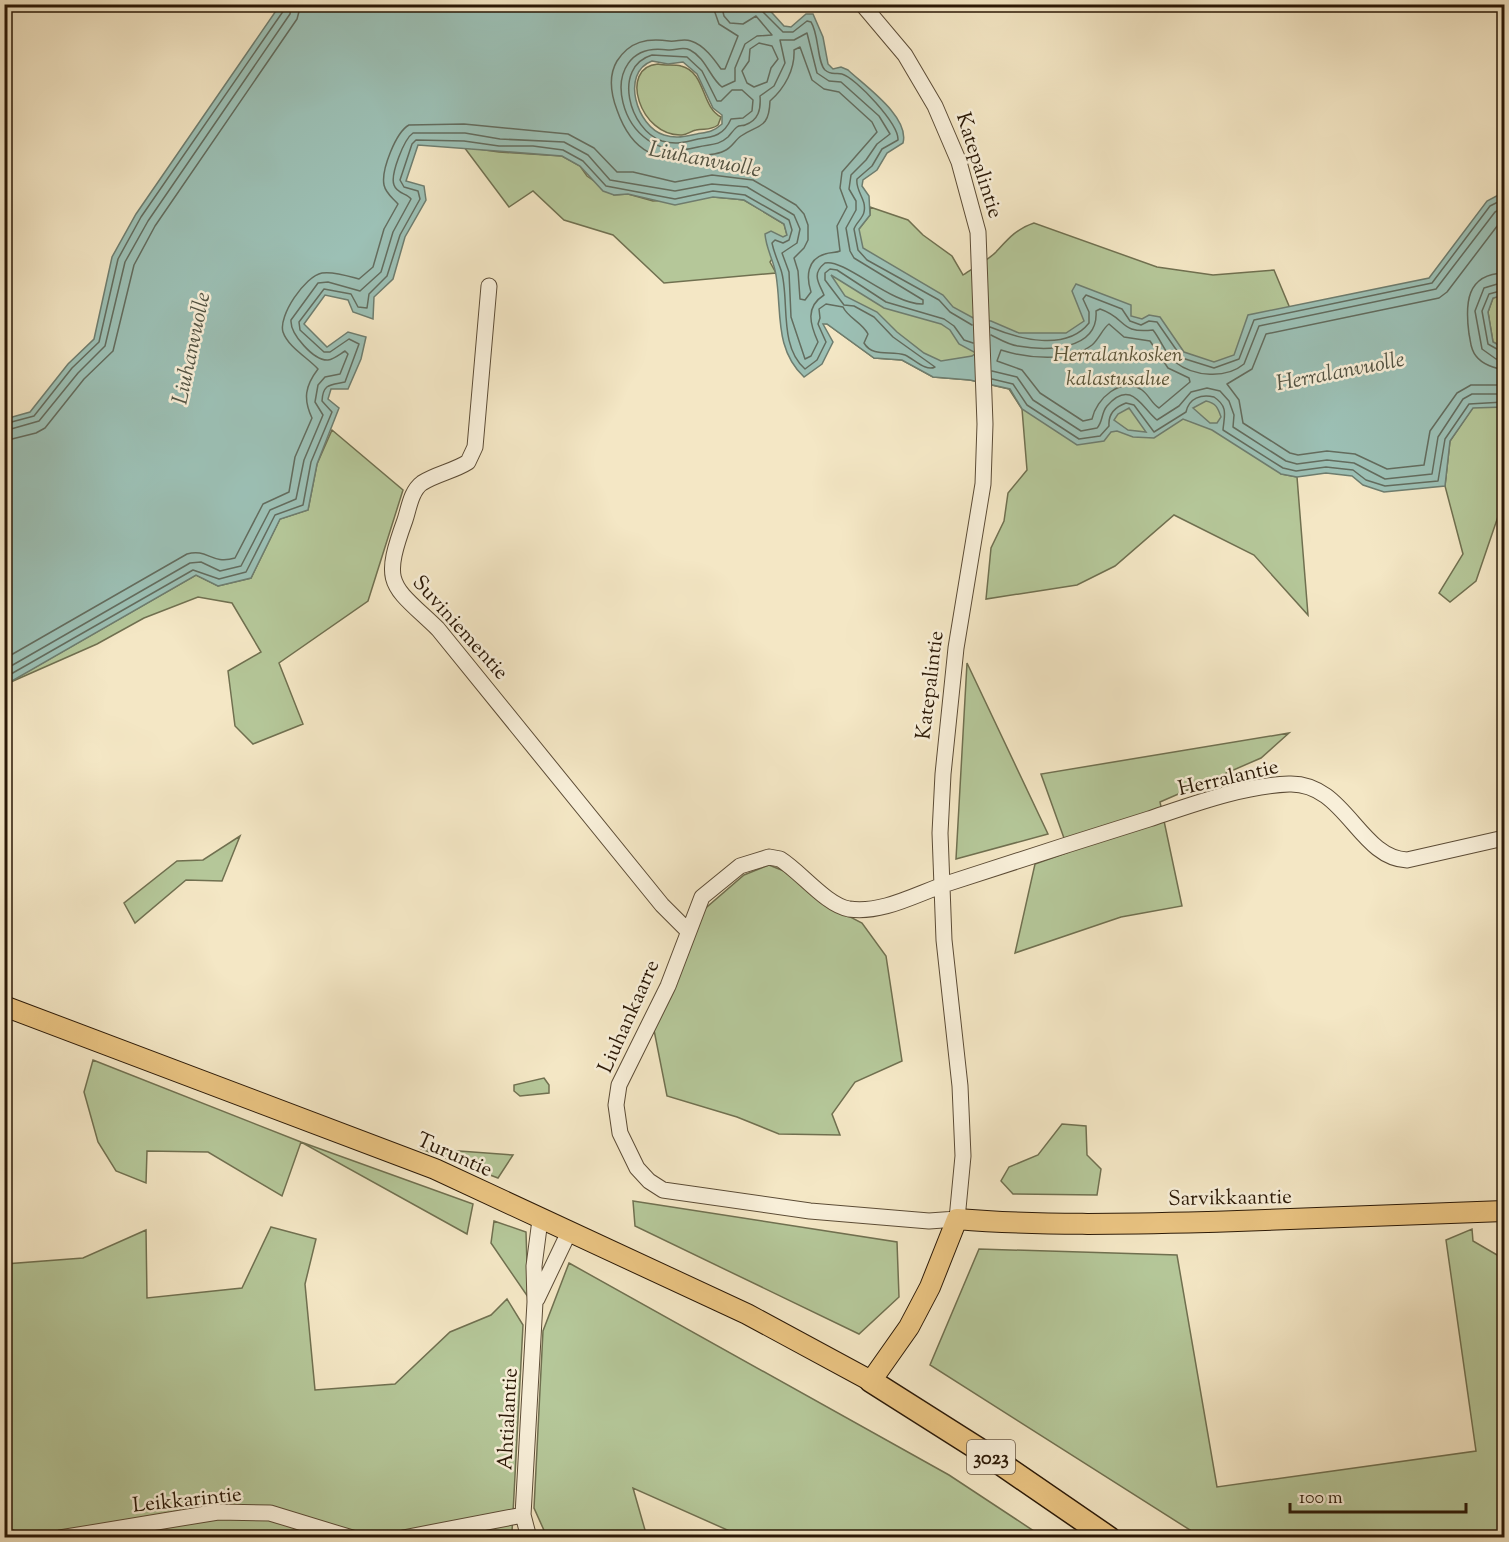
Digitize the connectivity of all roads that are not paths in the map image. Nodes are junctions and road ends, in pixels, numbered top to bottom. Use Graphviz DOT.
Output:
graph roads {
  1 [pos="862,4"];
  2 [pos="489,286"];
  3 [pos="1504,838"];
  4 [pos="941,885"];
  5 [pos="687,930"];
  6 [pos="4,1006"];
  7 [pos="1504,1211"];
  8 [pos="957,1219"];
  9 [pos="540,1220"];
  10 [pos="569,1232"];
  11 [pos="535,1302"];
  12 [pos="871,1382"];
  13 [pos="523,1515"];
  14 [pos="4,1534"];
  15 [pos="12,1538"];
  16 [pos="60,1538"];
  17 [pos="352,1538"];
  18 [pos="403,1538"];
  19 [pos="529,1538"];
  20 [pos="1109,1538"];
  1 -- 4 [label="street, Katepalintie"];
  2 -- 5 [label="street, Suviniementie"];
  3 -- 4 [label="street, Herralantie"];
  4 -- 5 [label="street, Liuhankaarre"];
  4 -- 8 [label="street, Katepalintie"];
  5 -- 8 [label="street, Liuhankaarre"];
  6 -- 9 [label="main road, Turuntie"];
  7 -- 8 [label="main road, Sarvikkaantie"];
  8 -- 12 [label="main road, Katepalintie"];
  9 -- 10 [label="main road, Turuntie"];
  9 -- 11 [label="street, Ahtialantie"];
  10 -- 11 [label="street, Ahtialantie"];
  10 -- 12 [label="main road, Turuntie"];
  11 -- 13 [label="street, Ahtialantie"];
  12 -- 20 [label="highway, 3023"];
  13 -- 18 [label="street"];
  13 -- 19 [label="street, Ahtialantie"];
  14 -- 15 [label="street"];
  16 -- 17 [label="street, Leikkarintie"];
}
